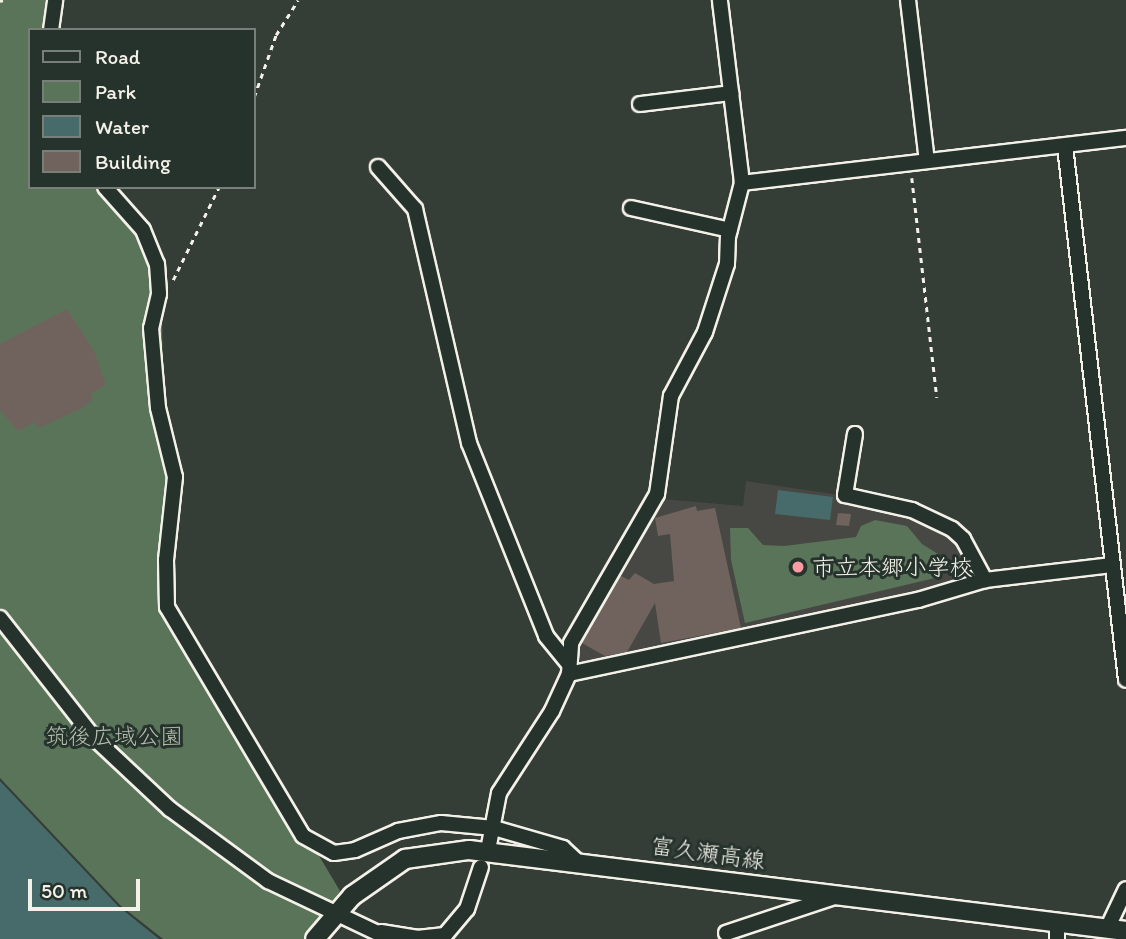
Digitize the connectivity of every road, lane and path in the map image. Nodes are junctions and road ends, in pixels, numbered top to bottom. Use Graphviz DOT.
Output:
graph roads {
  1 [pos="55,0"];
  2 [pos="298,0"];
  3 [pos="720,0"];
  4 [pos="908,0"];
  5 [pos="51,28"];
  6 [pos="256,91"];
  7 [pos="731,93"];
  8 [pos="640,104"];
  9 [pos="1126,138"];
  10 [pos="1065,146"];
  11 [pos="927,161"];
  12 [pos="910,163"];
  13 [pos="378,167"];
  14 [pos="742,183"];
  15 [pos="108,189"];
  16 [pos="218,189"];
  17 [pos="631,208"];
  18 [pos="730,230"];
  19 [pos="159,294"];
  20 [pos="937,398"];
  21 [pos="855,434"];
  22 [pos="1112,565"];
  23 [pos="985,580"];
  24 [pos="0,618"];
  25 [pos="569,668"];
  26 [pos="1126,680"];
  27 [pos="494,828"];
  28 [pos="489,845"];
  29 [pos="578,862"];
  30 [pos="481,867"];
  31 [pos="1126,889"];
  32 [pos="838,895"];
  33 [pos="343,916"];
  34 [pos="1107,929"];
  35 [pos="370,930"];
  36 [pos="1057,931"];
  37 [pos="1126,931"];
  38 [pos="320,932"];
  39 [pos="726,933"];
  40 [pos="390,939"];
  1 -- 5 [label="street"];
  2 -- 6 [label="path"];
  3 -- 7 [label="street"];
  4 -- 11 [label="street"];
  7 -- 8 [label="street"];
  7 -- 14 [label="street"];
  9 -- 10 [label="street"];
  10 -- 11 [label="street"];
  10 -- 22 [label="street"];
  11 -- 12 [label="street"];
  12 -- 14 [label="street"];
  12 -- 20 [label="path"];
  13 -- 25 [label="street"];
  14 -- 18 [label="street"];
  15 -- 19 [label="street"];
  16 -- 19 [label="path"];
  17 -- 18 [label="street"];
  18 -- 25 [label="street"];
  19 -- 27 [label="street"];
  21 -- 23 [label="street"];
  22 -- 23 [label="street"];
  22 -- 26 [label="street"];
  23 -- 25 [label="street"];
  24 -- 33 [label="street"];
  25 -- 27 [label="street"];
  27 -- 28 [label="street"];
  27 -- 29 [label="street"];
  29 -- 32 [label="main road, 富久瀬高線"];
  29 -- 33 [label="main road, 富久瀬高線"];
  30 -- 35 [label="street"];
  31 -- 34 [label="street"];
  32 -- 36 [label="main road, 富久瀬高線"];
  32 -- 39 [label="street"];
  33 -- 35 [label="street"];
  33 -- 38 [label="main road, 富久瀬高線"];
  34 -- 36 [label="main road, 富久瀬高線"];
  34 -- 37 [label="main road, 富久瀬高線"];
  35 -- 40 [label="street"];
}
